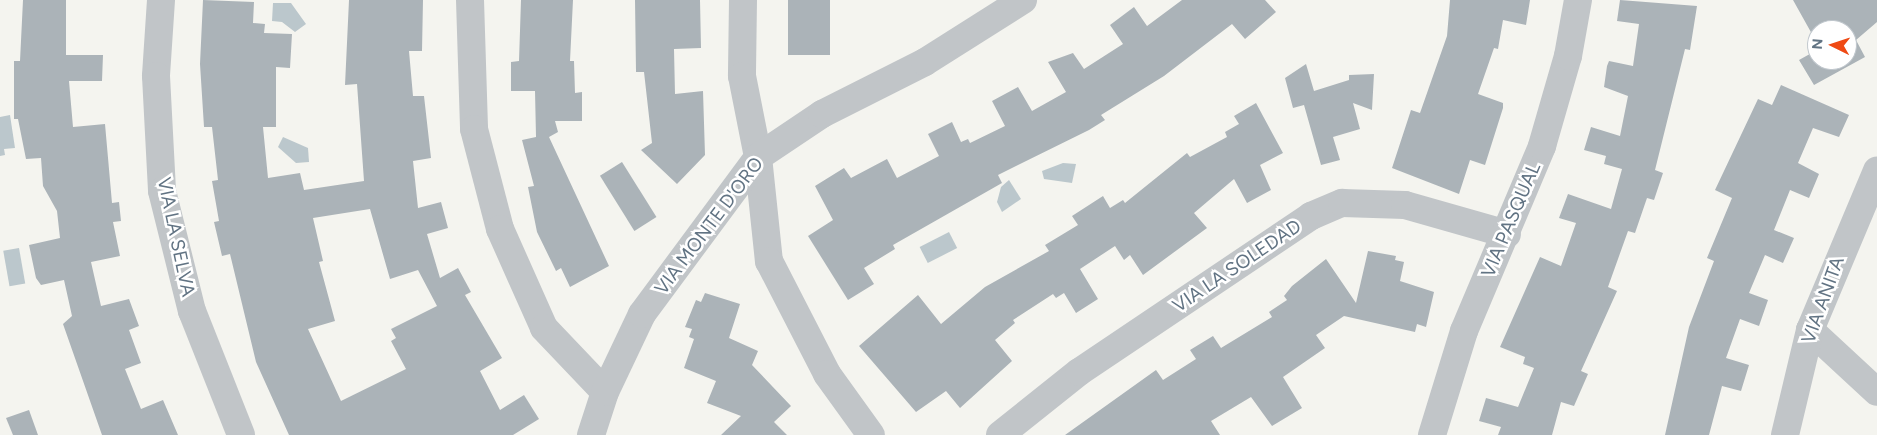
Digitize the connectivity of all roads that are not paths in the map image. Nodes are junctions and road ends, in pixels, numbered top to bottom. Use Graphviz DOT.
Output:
graph roads {
  1 [pos="161,0"];
  2 [pos="470,0"];
  3 [pos="743,0"];
  4 [pos="1023,0"];
  5 [pos="1578,0"];
  6 [pos="758,156"];
  7 [pos="1877,171"];
  8 [pos="1507,234"];
  9 [pos="1810,330"];
  10 [pos="605,392"];
  11 [pos="1877,392"];
  12 [pos="241,435"];
  13 [pos="591,435"];
  14 [pos="871,435"];
  15 [pos="1000,435"];
  16 [pos="1432,435"];
  17 [pos="1785,435"];
  1 -- 12 [label="street, VIA LA SELVA"];
  2 -- 10 [label="street"];
  3 -- 6 [label="street"];
  4 -- 6 [label="street, VIA MONTE D'ORO"];
  5 -- 8 [label="street, VIA PASQUAL"];
  6 -- 10 [label="street, VIA MONTE D'ORO"];
  6 -- 14 [label="street"];
  7 -- 9 [label="street, VIA ANITA"];
  8 -- 15 [label="street, VIA LA SOLEDAD"];
  8 -- 16 [label="street, VIA PASQUAL"];
  9 -- 11 [label="street"];
  9 -- 17 [label="street, VIA ANITA"];
  10 -- 13 [label="street, VIA MONTE D'ORO"];
}
